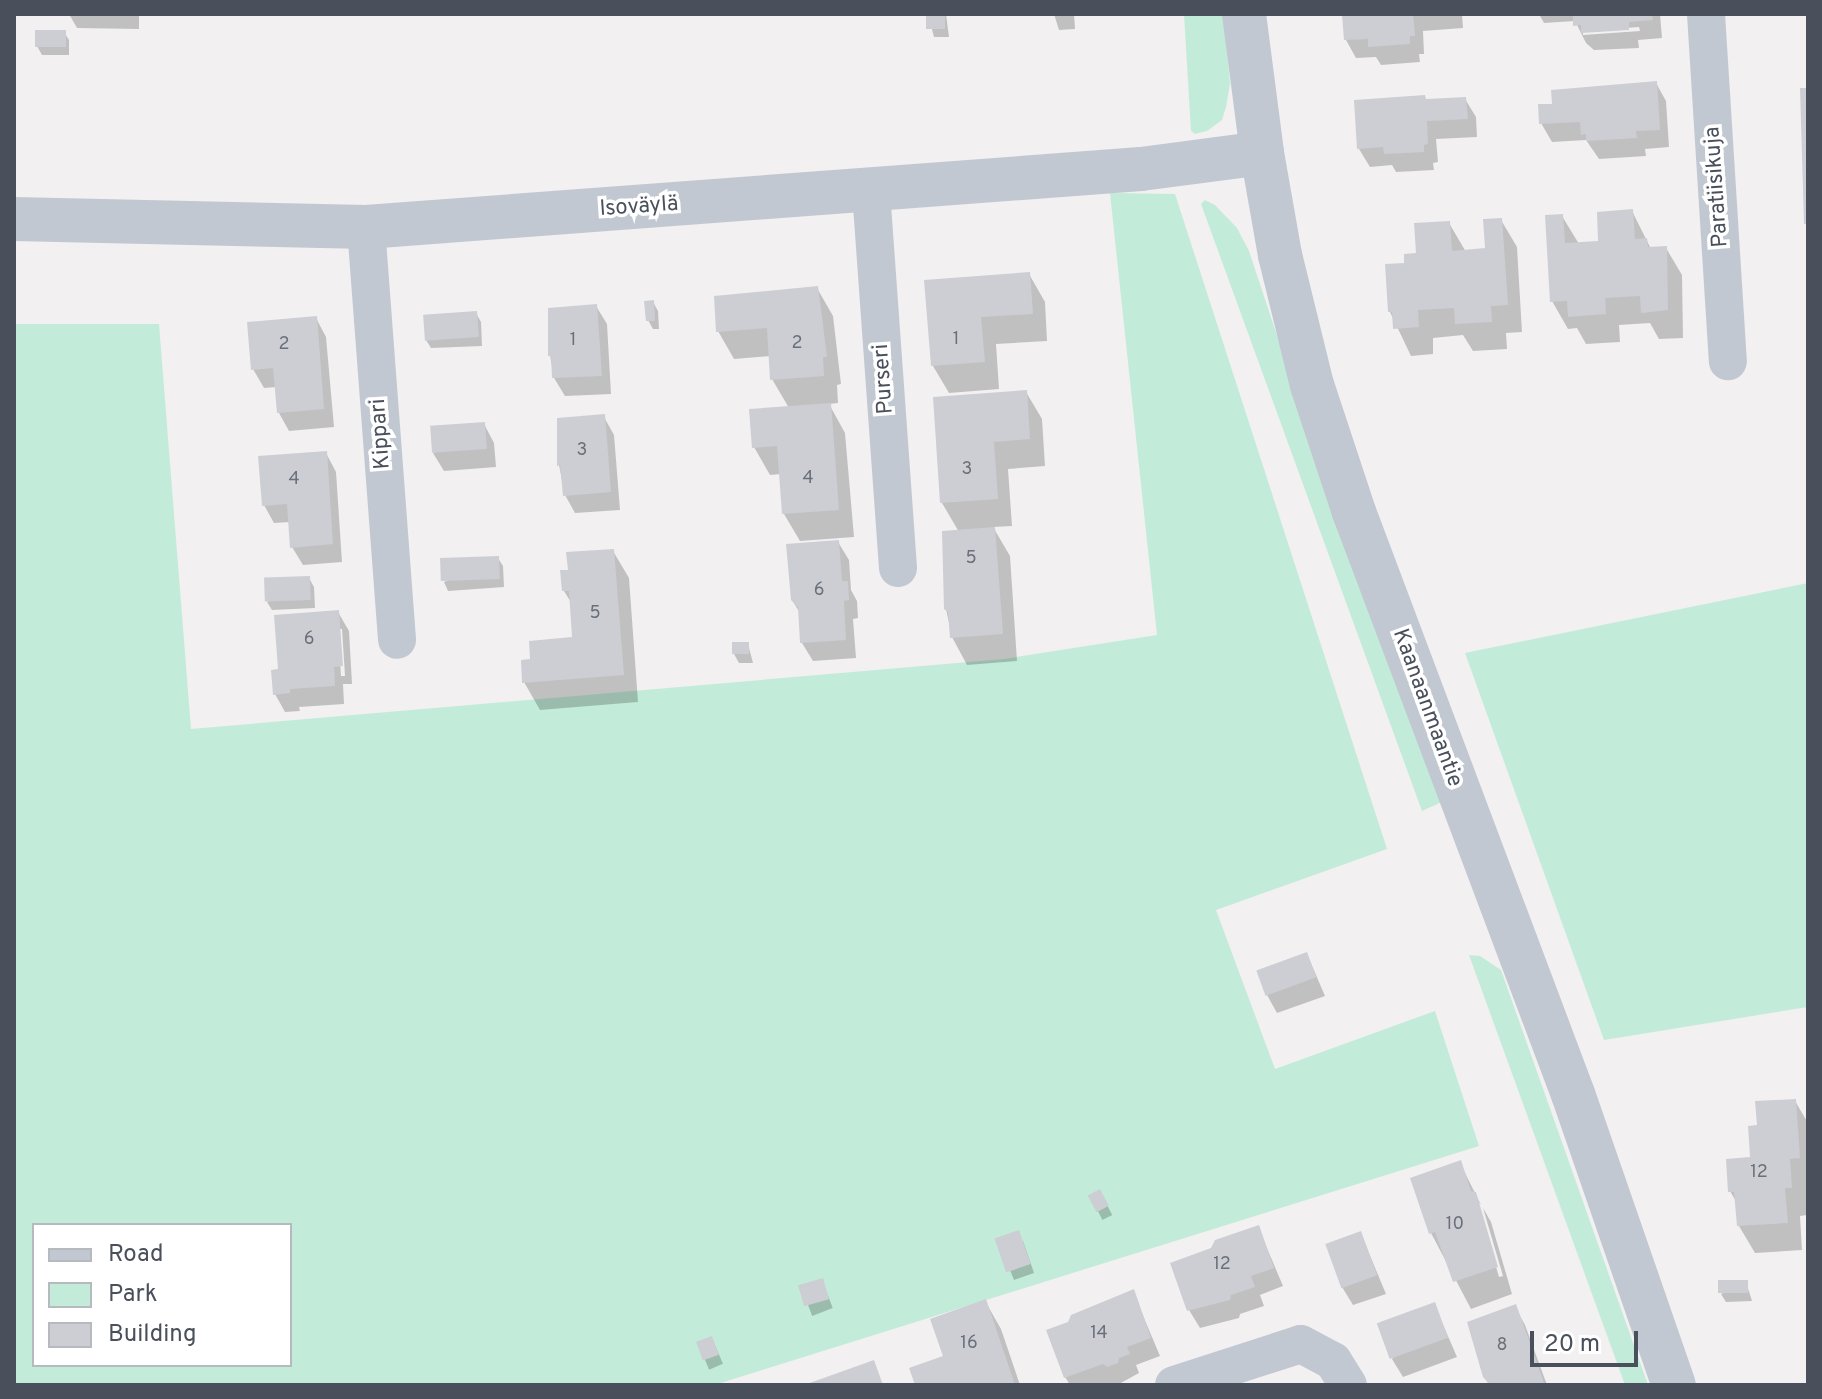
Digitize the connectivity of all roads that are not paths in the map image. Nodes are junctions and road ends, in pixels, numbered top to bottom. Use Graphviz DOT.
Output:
graph roads {
  1 [pos="1244,14"];
  2 [pos="1706,14"];
  3 [pos="1262,153"];
  4 [pos="871,191"];
  5 [pos="14,219"];
  6 [pos="366,227"];
  7 [pos="1728,361"];
  8 [pos="898,568"];
  9 [pos="397,640"];
  10 [pos="1174,1385"];
  11 [pos="1348,1385"];
  12 [pos="1674,1385"];
  1 -- 3 [label="street, Kaanaanmaantie"];
  2 -- 7 [label="street, Paratiisikuja"];
  3 -- 4 [label="street, Isoväylä"];
  3 -- 12 [label="street, Kaanaanmaantie"];
  4 -- 6 [label="street, Isoväylä"];
  4 -- 8 [label="street, Purseri"];
  5 -- 6 [label="street, Isoväylä"];
  6 -- 9 [label="street, Kippari"];
  10 -- 11 [label="street"];
}
